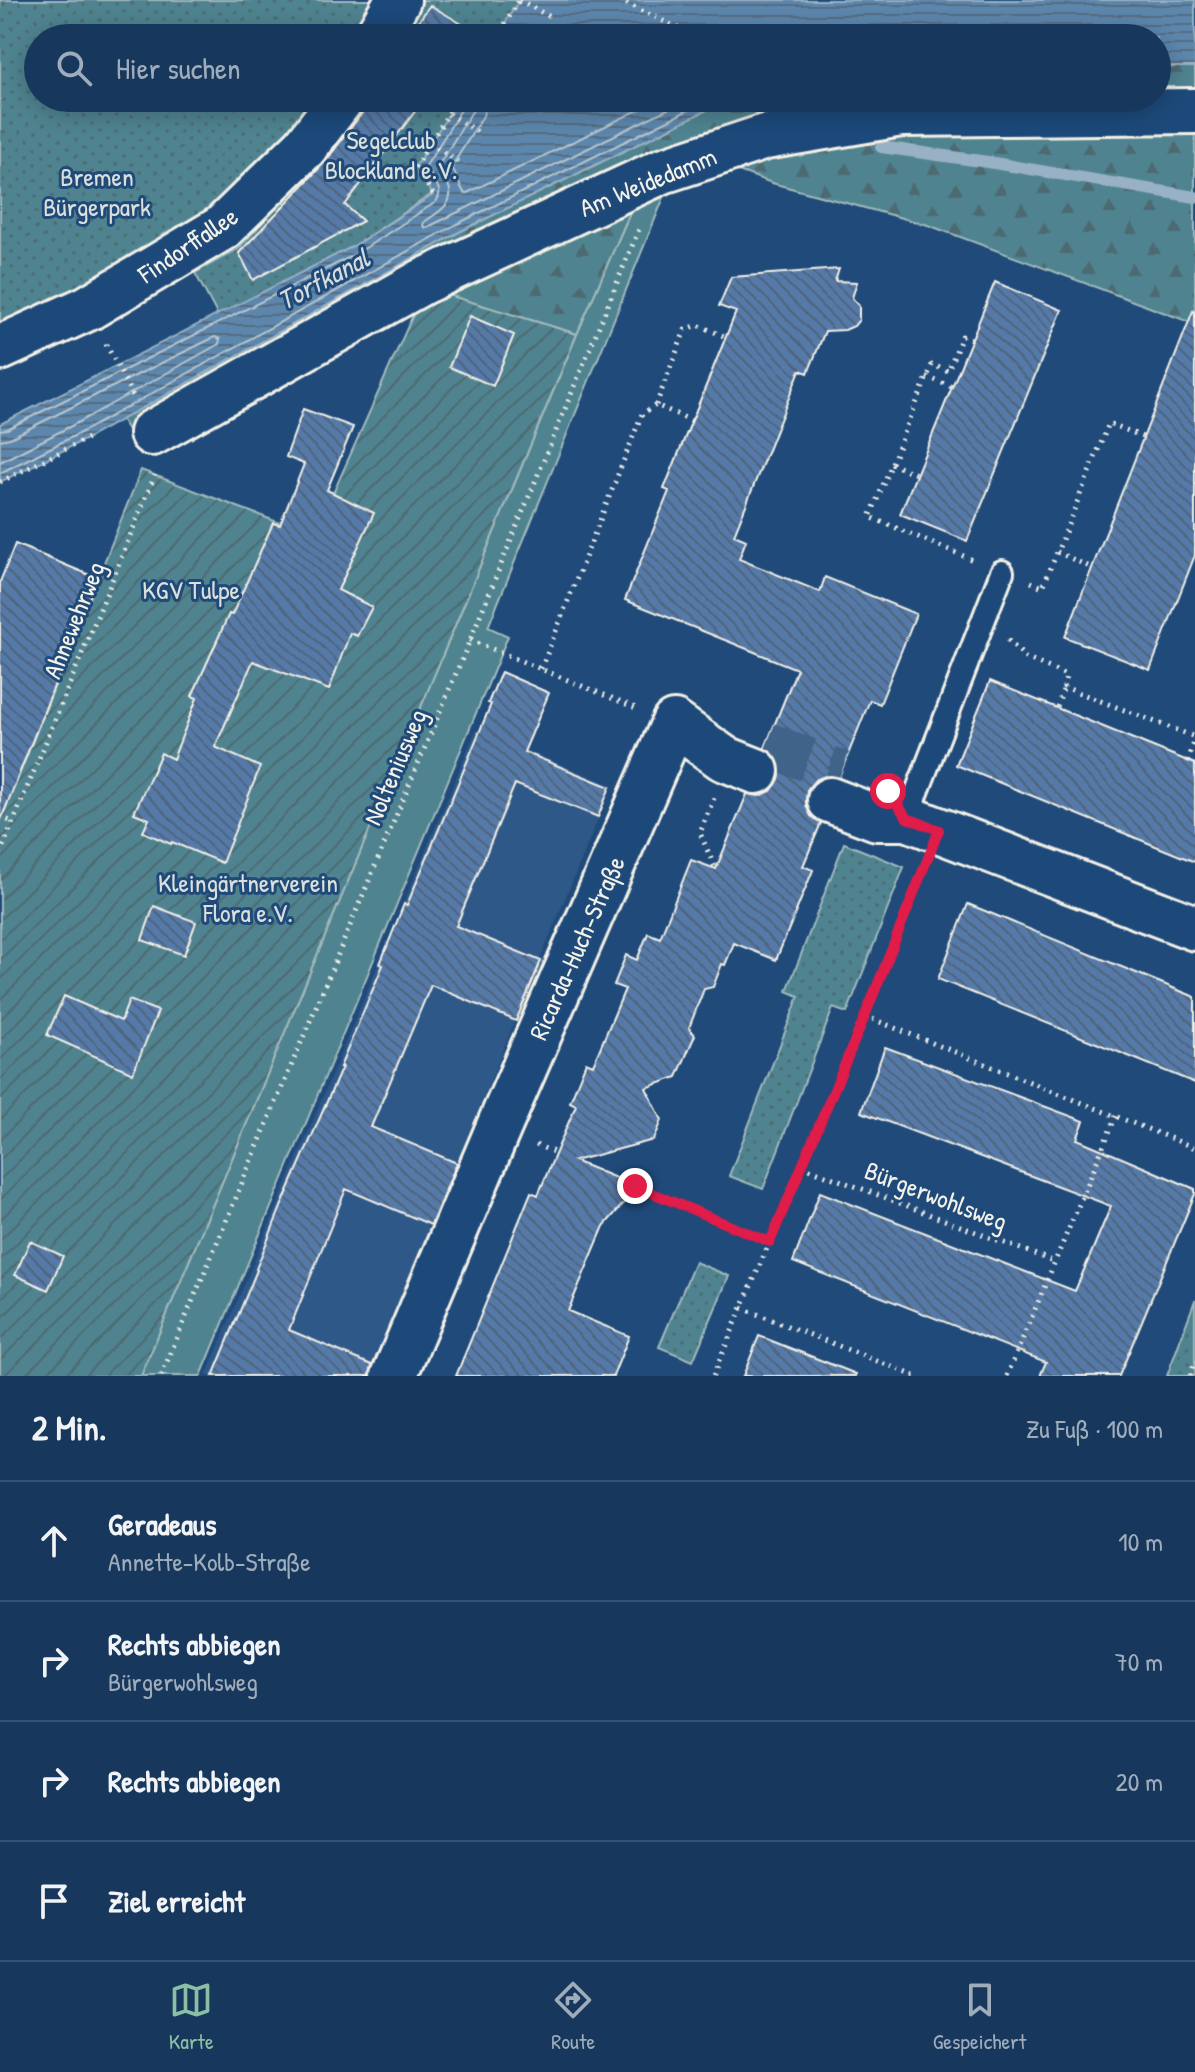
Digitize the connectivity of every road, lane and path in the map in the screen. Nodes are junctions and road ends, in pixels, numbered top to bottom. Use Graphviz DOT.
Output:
graph roads {
  1 [pos="398,0"];
  2 [pos="519,0"];
  3 [pos="619,0"];
  4 [pos="554,19"];
  5 [pos="384,24"];
  6 [pos="505,24"];
  7 [pos="670,24"];
  8 [pos="1171,111"];
  9 [pos="1195,111"];
  10 [pos="331,112"];
  11 [pos="1097,112"];
  12 [pos="448,114"];
  13 [pos="481,134"];
  14 [pos="430,143"];
  15 [pos="460,163"];
  16 [pos="662,171"];
  17 [pos="433,194"];
  18 [pos="726,337"];
  19 [pos="971,339"];
  20 [pos="106,343"];
  21 [pos="0,348"];
  22 [pos="927,377"];
  23 [pos="952,387"];
  24 [pos="656,405"];
  25 [pos="145,420"];
  26 [pos="692,421"];
  27 [pos="1143,437"];
  28 [pos="88,438"];
  29 [pos="891,464"];
  30 [pos="916,474"];
  31 [pos="0,482"];
  32 [pos="1057,552"];
  33 [pos="1092,568"];
  34 [pos="1002,572"];
  35 [pos="470,640"];
  36 [pos="1026,658"];
  37 [pos="541,669"];
  38 [pos="1064,687"];
  39 [pos="1057,707"];
  40 [pos="674,723"];
  41 [pos="1195,738"];
  42 [pos="751,759"];
  43 [pos="1187,761"];
  44 [pos="836,786"];
  45 [pos="1,817"];
  46 [pos="13,822"];
  47 [pos="923,824"];
  48 [pos="0,854"];
  49 [pos="716,870"];
  50 [pos="1195,928"];
  51 [pos="865,1016"];
  52 [pos="1116,1116"];
  53 [pos="1195,1148"];
  54 [pos="802,1166"];
  55 [pos="635,1186"];
  56 [pos="770,1242"];
  57 [pos="1055,1262"];
  58 [pos="742,1308"];
  59 [pos="1195,1363"];
  60 [pos="161,1376"];
  61 [pos="394,1376"];
  62 [pos="713,1376"];
  63 [pos="915,1376"];
  64 [pos="1007,1376"];
  65 [pos="1190,1376"];
  1 -- 5 [label="street"];
  2 -- 4 [label="path"];
  2 -- 6 [label="path"];
  3 -- 7 [label="path"];
  8 -- 9 [label="street, Am Weidedamm"];
  10 -- 21 [label="street, Findorffallee"];
  11 -- 16 [label="street, Am Weidedamm"];
  12 -- 13 [label="path"];
  12 -- 14 [label="path"];
  14 -- 15 [label="path"];
  14 -- 17 [label="path"];
  16 -- 25 [label="street, Am Weidedamm"];
  16 -- 35 [label="path, Nolteniusweg"];
  18 -- 24 [label="path"];
  19 -- 22 [label="path"];
  20 -- 25 [label="path"];
  22 -- 23 [label="path"];
  22 -- 29 [label="path"];
  24 -- 26 [label="path"];
  24 -- 37 [label="path"];
  25 -- 46 [label="path, Ahnewehrweg"];
  27 -- 32 [label="path"];
  28 -- 31 [label="path"];
  29 -- 30 [label="path"];
  29 -- 34 [label="path"];
  32 -- 33 [label="path"];
  32 -- 34 [label="path"];
  34 -- 47 [label="lane"];
  35 -- 37 [label="path"];
  35 -- 60 [label="path, Nolteniusweg"];
  36 -- 38 [label="path"];
  37 -- 40 [label="path"];
  38 -- 39 [label="path"];
  38 -- 41 [label="path"];
  40 -- 42 [label="street"];
  40 -- 61 [label="street, Ricarda-Huch-Straße"];
  41 -- 43 [label="path"];
  42 -- 49 [label="path"];
  44 -- 47 [label="street"];
  45 -- 46 [label="path"];
  46 -- 48 [label="path, Ahnewehrweg"];
  47 -- 50 [label="street"];
  47 -- 51 [label="path"];
  51 -- 52 [label="path"];
  51 -- 54 [label="path"];
  52 -- 53 [label="path"];
  52 -- 57 [label="path"];
  54 -- 56 [label="path"];
  54 -- 57 [label="path, Bürgerwohlsweg"];
  55 -- 56 [label="path"];
  56 -- 58 [label="path"];
  57 -- 64 [label="path"];
  58 -- 62 [label="path"];
  58 -- 63 [label="path"];
  59 -- 65 [label="path"];
}
